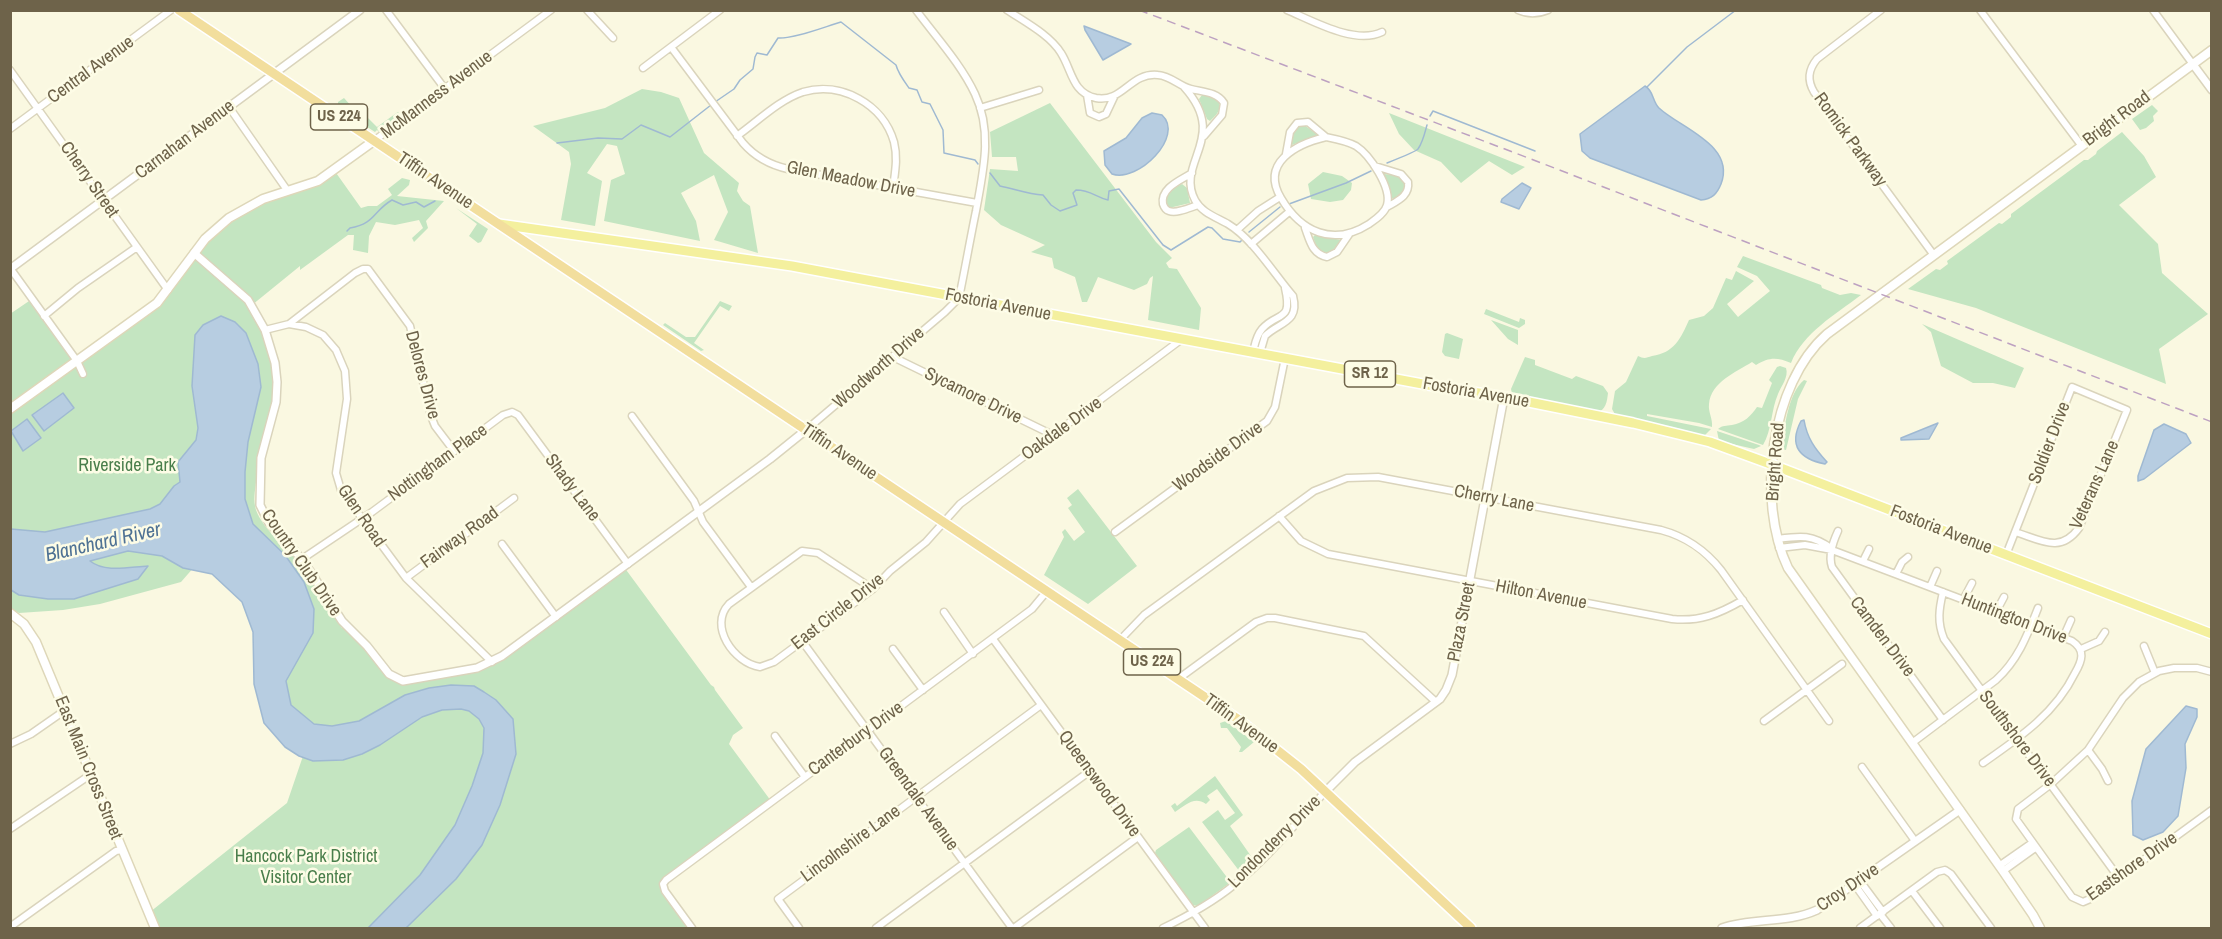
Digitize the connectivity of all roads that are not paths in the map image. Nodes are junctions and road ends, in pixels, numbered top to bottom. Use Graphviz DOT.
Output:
graph roads {
  1 [pos="171,10"];
  2 [pos="179,10"];
  3 [pos="360,10"];
  4 [pos="386,10"];
  5 [pos="551,10"];
  6 [pos="587,10"];
  7 [pos="720,10"];
  8 [pos="916,10"];
  9 [pos="1007,10"];
  10 [pos="1518,10"];
  11 [pos="1548,10"];
  12 [pos="1881,10"];
  13 [pos="1980,10"];
  14 [pos="2153,10"];
  15 [pos="1287,11"];
  16 [pos="1382,32"];
  17 [pos="613,38"];
  18 [pos="671,47"];
  19 [pos="2211,50"];
  20 [pos="2192,63"];
  21 [pos="643,68"];
  22 [pos="10,70"];
  23 [pos="274,74"];
  24 [pos="1184,87"];
  25 [pos="444,89"];
  26 [pos="1040,90"];
  27 [pos="2211,90"];
  28 [pos="1087,95"];
  29 [pos="1114,97"];
  30 [pos="229,107"];
  31 [pos="38,108"];
  32 [pos="980,108"];
  33 [pos="10,129"];
  34 [pos="737,136"];
  35 [pos="1203,137"];
  36 [pos="1326,137"];
  37 [pos="375,140"];
  38 [pos="2081,146"];
  39 [pos="1286,154"];
  40 [pos="1375,166"];
  41 [pos="1192,173"];
  42 [pos="893,188"];
  43 [pos="287,190"];
  44 [pos="1280,197"];
  45 [pos="103,200"];
  46 [pos="977,203"];
  47 [pos="1198,205"];
  48 [pos="1386,208"];
  49 [pos="1289,212"];
  50 [pos="499,224"];
  51 [pos="1305,228"];
  52 [pos="1237,230"];
  53 [pos="1351,232"];
  54 [pos="1251,244"];
  55 [pos="137,247"];
  56 [pos="194,253"];
  57 [pos="1933,254"];
  58 [pos="11,269"];
  59 [pos="168,290"];
  60 [pos="959,298"];
  61 [pos="44,316"];
  62 [pos="289,324"];
  63 [pos="265,330"];
  64 [pos="1183,339"];
  65 [pos="1257,353"];
  66 [pos="893,357"];
  67 [pos="1285,358"];
  68 [pos="77,361"];
  69 [pos="83,374"];
  70 [pos="1504,397"];
  71 [pos="10,409"];
  72 [pos="2127,410"];
  73 [pos="515,412"];
  74 [pos="632,416"];
  75 [pos="806,430"];
  76 [pos="1053,435"];
  77 [pos="454,451"];
  78 [pos="1773,465"];
  79 [pos="1485,497"];
  80 [pos="514,498"];
  81 [pos="699,512"];
  82 [pos="1279,516"];
  83 [pos="361,519"];
  84 [pos="945,522"];
  85 [pos="1839,531"];
  86 [pos="1115,532"];
  87 [pos="2015,532"];
  88 [pos="1778,543"];
  89 [pos="502,544"];
  90 [pos="1869,549"];
  91 [pos="1832,550"];
  92 [pos="2006,555"];
  93 [pos="1908,557"];
  94 [pos="302,559"];
  95 [pos="1863,561"];
  96 [pos="628,564"];
  97 [pos="1937,571"];
  98 [pos="1896,574"];
  99 [pos="406,578"];
  100 [pos="1469,581"];
  101 [pos="1972,583"];
  102 [pos="751,587"];
  103 [pos="1930,587"];
  104 [pos="873,589"];
  105 [pos="1047,591"];
  106 [pos="1943,592"];
  107 [pos="2004,597"];
  108 [pos="1743,600"];
  109 [pos="1963,600"];
  110 [pos="2038,608"];
  111 [pos="944,612"];
  112 [pos="1996,612"];
  113 [pos="10,613"];
  114 [pos="556,617"];
  115 [pos="2071,620"];
  116 [pos="2031,626"];
  117 [pos="2105,632"];
  118 [pos="2211,634"];
  119 [pos="2063,638"];
  120 [pos="993,639"];
  121 [pos="1120,640"];
  122 [pos="802,641"];
  123 [pos="2144,646"];
  124 [pos="893,649"];
  125 [pos="2081,649"];
  126 [pos="973,654"];
  127 [pos="492,662"];
  128 [pos="1842,664"];
  129 [pos="456,671"];
  130 [pos="2211,672"];
  131 [pos="2155,673"];
  132 [pos="1178,679"];
  133 [pos="924,690"];
  134 [pos="1807,690"];
  135 [pos="1982,691"];
  136 [pos="1436,702"];
  137 [pos="1041,705"];
  138 [pos="64,711"];
  139 [pos="1943,720"];
  140 [pos="1764,721"];
  141 [pos="1829,721"];
  142 [pos="867,731"];
  143 [pos="775,736"];
  144 [pos="2017,739"];
  145 [pos="1912,743"];
  146 [pos="10,744"];
  147 [pos="2088,750"];
  148 [pos="1983,763"];
  149 [pos="1862,767"];
  150 [pos="1090,771"];
  151 [pos="90,775"];
  152 [pos="805,777"];
  153 [pos="2108,781"];
  154 [pos="2051,784"];
  155 [pos="1325,792"];
  156 [pos="916,797"];
  157 [pos="1960,810"];
  158 [pos="2211,810"];
  159 [pos="10,829"];
  160 [pos="1138,837"];
  161 [pos="1915,841"];
  162 [pos="2034,846"];
  163 [pos="122,850"];
  164 [pos="964,863"];
  165 [pos="2001,869"];
  166 [pos="2119,878"];
  167 [pos="1857,883"];
  168 [pos="1912,891"];
  169 [pos="1194,912"];
  170 [pos="1880,914"];
  171 [pos="10,927"];
  172 [pos="155,928"];
  173 [pos="693,928"];
  174 [pos="799,928"];
  175 [pos="876,928"];
  176 [pos="1013,928"];
  177 [pos="1163,928"];
  178 [pos="1205,928"];
  179 [pos="1471,928"];
  180 [pos="1722,928"];
  181 [pos="1860,928"];
  182 [pos="1891,928"];
  183 [pos="1940,928"];
  184 [pos="1991,928"];
  185 [pos="2040,928"];
  1 -- 31 [label="street, Central Avenue"];
  2 -- 23 [label="highway, Tiffin Avenue / US 224"];
  3 -- 23 [label="street, Carnahan Avenue"];
  4 -- 25 [label="street"];
  5 -- 25 [label="street, McManness Avenue"];
  6 -- 17 [label="street"];
  7 -- 18 [label="street"];
  8 -- 32 [label="street"];
  9 -- 28 [label="street"];
  10 -- 11 [label="street"];
  12 -- 57 [label="street, Romick Parkway"];
  13 -- 38 [label="street"];
  14 -- 20 [label="street"];
  15 -- 16 [label="street"];
  18 -- 21 [label="street"];
  18 -- 34 [label="street, Glen Meadow Drive"];
  19 -- 20 [label="main road, Bright Road"];
  20 -- 27 [label="street"];
  20 -- 38 [label="main road, Bright Road"];
  22 -- 31 [label="street, Cherry Street"];
  23 -- 30 [label="street, Carnahan Avenue"];
  23 -- 37 [label="highway, Tiffin Avenue / US 224"];
  24 -- 29 [label="street"];
  24 -- 35 [label="street"];
  24 -- 35 [label="street"];
  25 -- 37 [label="street, McManness Avenue"];
  26 -- 32 [label="street"];
  28 -- 29 [label="street"];
  28 -- 29 [label="street"];
  30 -- 43 [label="street"];
  30 -- 45 [label="street, Carnahan Avenue"];
  31 -- 33 [label="street, Central Avenue"];
  31 -- 45 [label="street, Cherry Street"];
  32 -- 46 [label="street"];
  34 -- 42 [label="street, Glen Meadow Drive"];
  34 -- 42 [label="street"];
  35 -- 41 [label="street"];
  36 -- 39 [label="street"];
  36 -- 39 [label="street"];
  36 -- 40 [label="street"];
  37 -- 43 [label="main road, McManness Avenue"];
  37 -- 50 [label="highway, Tiffin Avenue / US 224"];
  38 -- 57 [label="main road, Bright Road"];
  39 -- 44 [label="street"];
  40 -- 48 [label="street"];
  40 -- 48 [label="street"];
  41 -- 47 [label="street"];
  41 -- 47 [label="street"];
  42 -- 46 [label="street, Glen Meadow Drive"];
  43 -- 56 [label="main road, McManness Avenue"];
  44 -- 49 [label="street"];
  44 -- 52 [label="street"];
  45 -- 55 [label="street, Cherry Street"];
  45 -- 58 [label="street, Carnahan Avenue"];
  46 -- 60 [label="street"];
  47 -- 52 [label="street"];
  48 -- 53 [label="street"];
  49 -- 51 [label="street"];
  49 -- 54 [label="street"];
  50 -- 60 [label="main road, Fostoria Avenue / SR 12"];
  50 -- 75 [label="highway, Tiffin Avenue / US 224"];
  51 -- 53 [label="street"];
  51 -- 53 [label="street"];
  52 -- 54 [label="street"];
  54 -- 65 [label="street"];
  55 -- 59 [label="street, Cherry Street"];
  55 -- 61 [label="street"];
  56 -- 59 [label="main road, McManness Avenue"];
  56 -- 63 [label="street, Country Club Drive"];
  57 -- 78 [label="main road, Bright Road"];
  58 -- 61 [label="street"];
  59 -- 68 [label="main road, McManness Avenue"];
  60 -- 64 [label="main road, Fostoria Avenue / SR 12"];
  60 -- 66 [label="street, Woodworth Drive"];
  61 -- 68 [label="street"];
  62 -- 63 [label="street"];
  62 -- 77 [label="street, Delores Drive"];
  62 -- 83 [label="street, Glen Road"];
  63 -- 94 [label="street, Country Club Drive"];
  64 -- 65 [label="main road, Fostoria Avenue / SR 12"];
  64 -- 76 [label="street, Oakdale Drive"];
  65 -- 67 [label="main road, Fostoria Avenue / SR 12"];
  66 -- 75 [label="street, Woodworth Drive"];
  66 -- 76 [label="street, Sycamore Drive"];
  67 -- 70 [label="main road, Fostoria Avenue / SR 12"];
  67 -- 86 [label="street, Woodside Drive"];
  68 -- 69 [label="street"];
  68 -- 71 [label="main road, McManness Avenue"];
  70 -- 78 [label="main road, Fostoria Avenue / SR 12"];
  70 -- 79 [label="street, Plaza Street"];
  72 -- 87 [label="street, Veterans Lane"];
  72 -- 87 [label="street, Soldier Drive"];
  73 -- 77 [label="street, Nottingham Place"];
  73 -- 96 [label="street, Shady Lane"];
  74 -- 81 [label="street"];
  75 -- 81 [label="street, Woodworth Drive"];
  75 -- 84 [label="highway, Tiffin Avenue / US 224"];
  76 -- 84 [label="street, Oakdale Drive"];
  77 -- 83 [label="street, Nottingham Place"];
  78 -- 88 [label="main road, Bright Road"];
  78 -- 92 [label="main road, Fostoria Avenue / SR 12"];
  79 -- 82 [label="street, Cherry Lane"];
  79 -- 100 [label="street, Plaza Street"];
  79 -- 108 [label="street, Cherry Lane"];
  80 -- 99 [label="street, Fairway Road"];
  81 -- 96 [label="street, Woodworth Drive"];
  81 -- 102 [label="street"];
  82 -- 100 [label="street, Hilton Avenue"];
  82 -- 121 [label="street, Cherry Lane"];
  83 -- 94 [label="street, Nottingham Place"];
  83 -- 99 [label="street, Glen Road"];
  84 -- 104 [label="street, East Circle Drive"];
  84 -- 105 [label="highway, Tiffin Avenue / US 224"];
  85 -- 91 [label="street"];
  87 -- 92 [label="street, Soldier Drive"];
  88 -- 91 [label="street, Huntington Drive"];
  88 -- 145 [label="main road, Bright Road"];
  89 -- 114 [label="street"];
  90 -- 95 [label="street"];
  91 -- 95 [label="street, Huntington Drive"];
  91 -- 139 [label="street, Camden Drive"];
  92 -- 118 [label="main road, Fostoria Avenue / SR 12"];
  93 -- 98 [label="street"];
  94 -- 129 [label="street, Country Club Drive"];
  95 -- 98 [label="street, Huntington Drive"];
  96 -- 114 [label="street, Woodworth Drive"];
  97 -- 103 [label="street"];
  98 -- 103 [label="street, Huntington Drive"];
  99 -- 127 [label="street, Glen Road"];
  100 -- 108 [label="street, Hilton Avenue"];
  100 -- 136 [label="street, Plaza Street"];
  101 -- 109 [label="street"];
  102 -- 104 [label="street"];
  102 -- 122 [label="street, East Circle Drive"];
  103 -- 106 [label="street, Huntington Drive"];
  104 -- 122 [label="street, East Circle Drive"];
  105 -- 120 [label="street, Canterbury Drive"];
  105 -- 121 [label="highway, Tiffin Avenue / US 224"];
  106 -- 109 [label="street, Huntington Drive"];
  106 -- 135 [label="street, Southshore Drive"];
  107 -- 112 [label="street"];
  108 -- 134 [label="street, Cherry Lane"];
  109 -- 112 [label="street, Huntington Drive"];
  110 -- 116 [label="street"];
  111 -- 126 [label="street"];
  112 -- 116 [label="street, Huntington Drive"];
  113 -- 138 [label="main road, East Main Cross Street"];
  114 -- 127 [label="street, Woodworth Drive"];
  115 -- 119 [label="street"];
  116 -- 119 [label="street, Huntington Drive"];
  116 -- 135 [label="street"];
  117 -- 125 [label="street"];
  119 -- 125 [label="street, Huntington Drive"];
  120 -- 126 [label="street, Canterbury Drive"];
  120 -- 137 [label="street, Queenswood Drive"];
  121 -- 132 [label="highway, Tiffin Avenue / US 224"];
  122 -- 142 [label="street, Greendale Avenue"];
  123 -- 131 [label="street"];
  124 -- 133 [label="street"];
  125 -- 144 [label="street, Huntington Drive"];
  126 -- 133 [label="street, Canterbury Drive"];
  127 -- 129 [label="street, Woodworth Drive"];
  128 -- 134 [label="street"];
  130 -- 131 [label="street"];
  131 -- 147 [label="street"];
  132 -- 136 [label="street"];
  132 -- 155 [label="highway, Tiffin Avenue / US 224"];
  133 -- 142 [label="street, Canterbury Drive"];
  134 -- 140 [label="street"];
  134 -- 141 [label="street, Cherry Lane"];
  135 -- 139 [label="street"];
  135 -- 144 [label="street, Southshore Drive"];
  136 -- 155 [label="street, Plaza Street"];
  137 -- 150 [label="street, Queenswood Drive"];
  137 -- 156 [label="street, Lincolnshire Lane"];
  138 -- 146 [label="street"];
  138 -- 151 [label="main road, East Main Cross Street"];
  139 -- 145 [label="street"];
  142 -- 152 [label="street, Canterbury Drive"];
  142 -- 156 [label="street, Greendale Avenue"];
  143 -- 152 [label="street"];
  144 -- 148 [label="street, Huntington Drive"];
  144 -- 154 [label="street, Southshore Drive"];
  145 -- 157 [label="main road, Bright Road"];
  147 -- 153 [label="street"];
  147 -- 154 [label="street"];
  149 -- 161 [label="street"];
  150 -- 160 [label="street, Queenswood Drive"];
  150 -- 164 [label="street"];
  151 -- 159 [label="street"];
  151 -- 163 [label="main road, East Main Cross Street"];
  152 -- 173 [label="street, Canterbury Drive"];
  154 -- 162 [label="street"];
  154 -- 166 [label="street, Southshore Drive"];
  155 -- 169 [label="street, Londonderry Drive"];
  155 -- 179 [label="highway, Tiffin Avenue / US 224"];
  156 -- 164 [label="street, Greendale Avenue"];
  156 -- 174 [label="street, Lincolnshire Lane"];
  157 -- 161 [label="street, Croy Drive"];
  157 -- 165 [label="main road, Bright Road"];
  158 -- 166 [label="street, Eastshore Drive"];
  160 -- 169 [label="street, Queenswood Drive"];
  160 -- 176 [label="street"];
  161 -- 167 [label="street, Croy Drive"];
  162 -- 165 [label="street"];
  162 -- 166 [label="street, Eastshore Drive"];
  163 -- 171 [label="street"];
  163 -- 172 [label="main road, East Main Cross Street"];
  164 -- 175 [label="street"];
  164 -- 176 [label="street, Greendale Avenue"];
  165 -- 185 [label="main road, Bright Road"];
  167 -- 170 [label="street"];
  167 -- 180 [label="street, Croy Drive"];
  168 -- 170 [label="street"];
  168 -- 183 [label="street"];
  168 -- 184 [label="street"];
  169 -- 177 [label="street, Londonderry Drive"];
  169 -- 178 [label="street, Queenswood Drive"];
  170 -- 181 [label="street"];
  170 -- 182 [label="street"];
}
